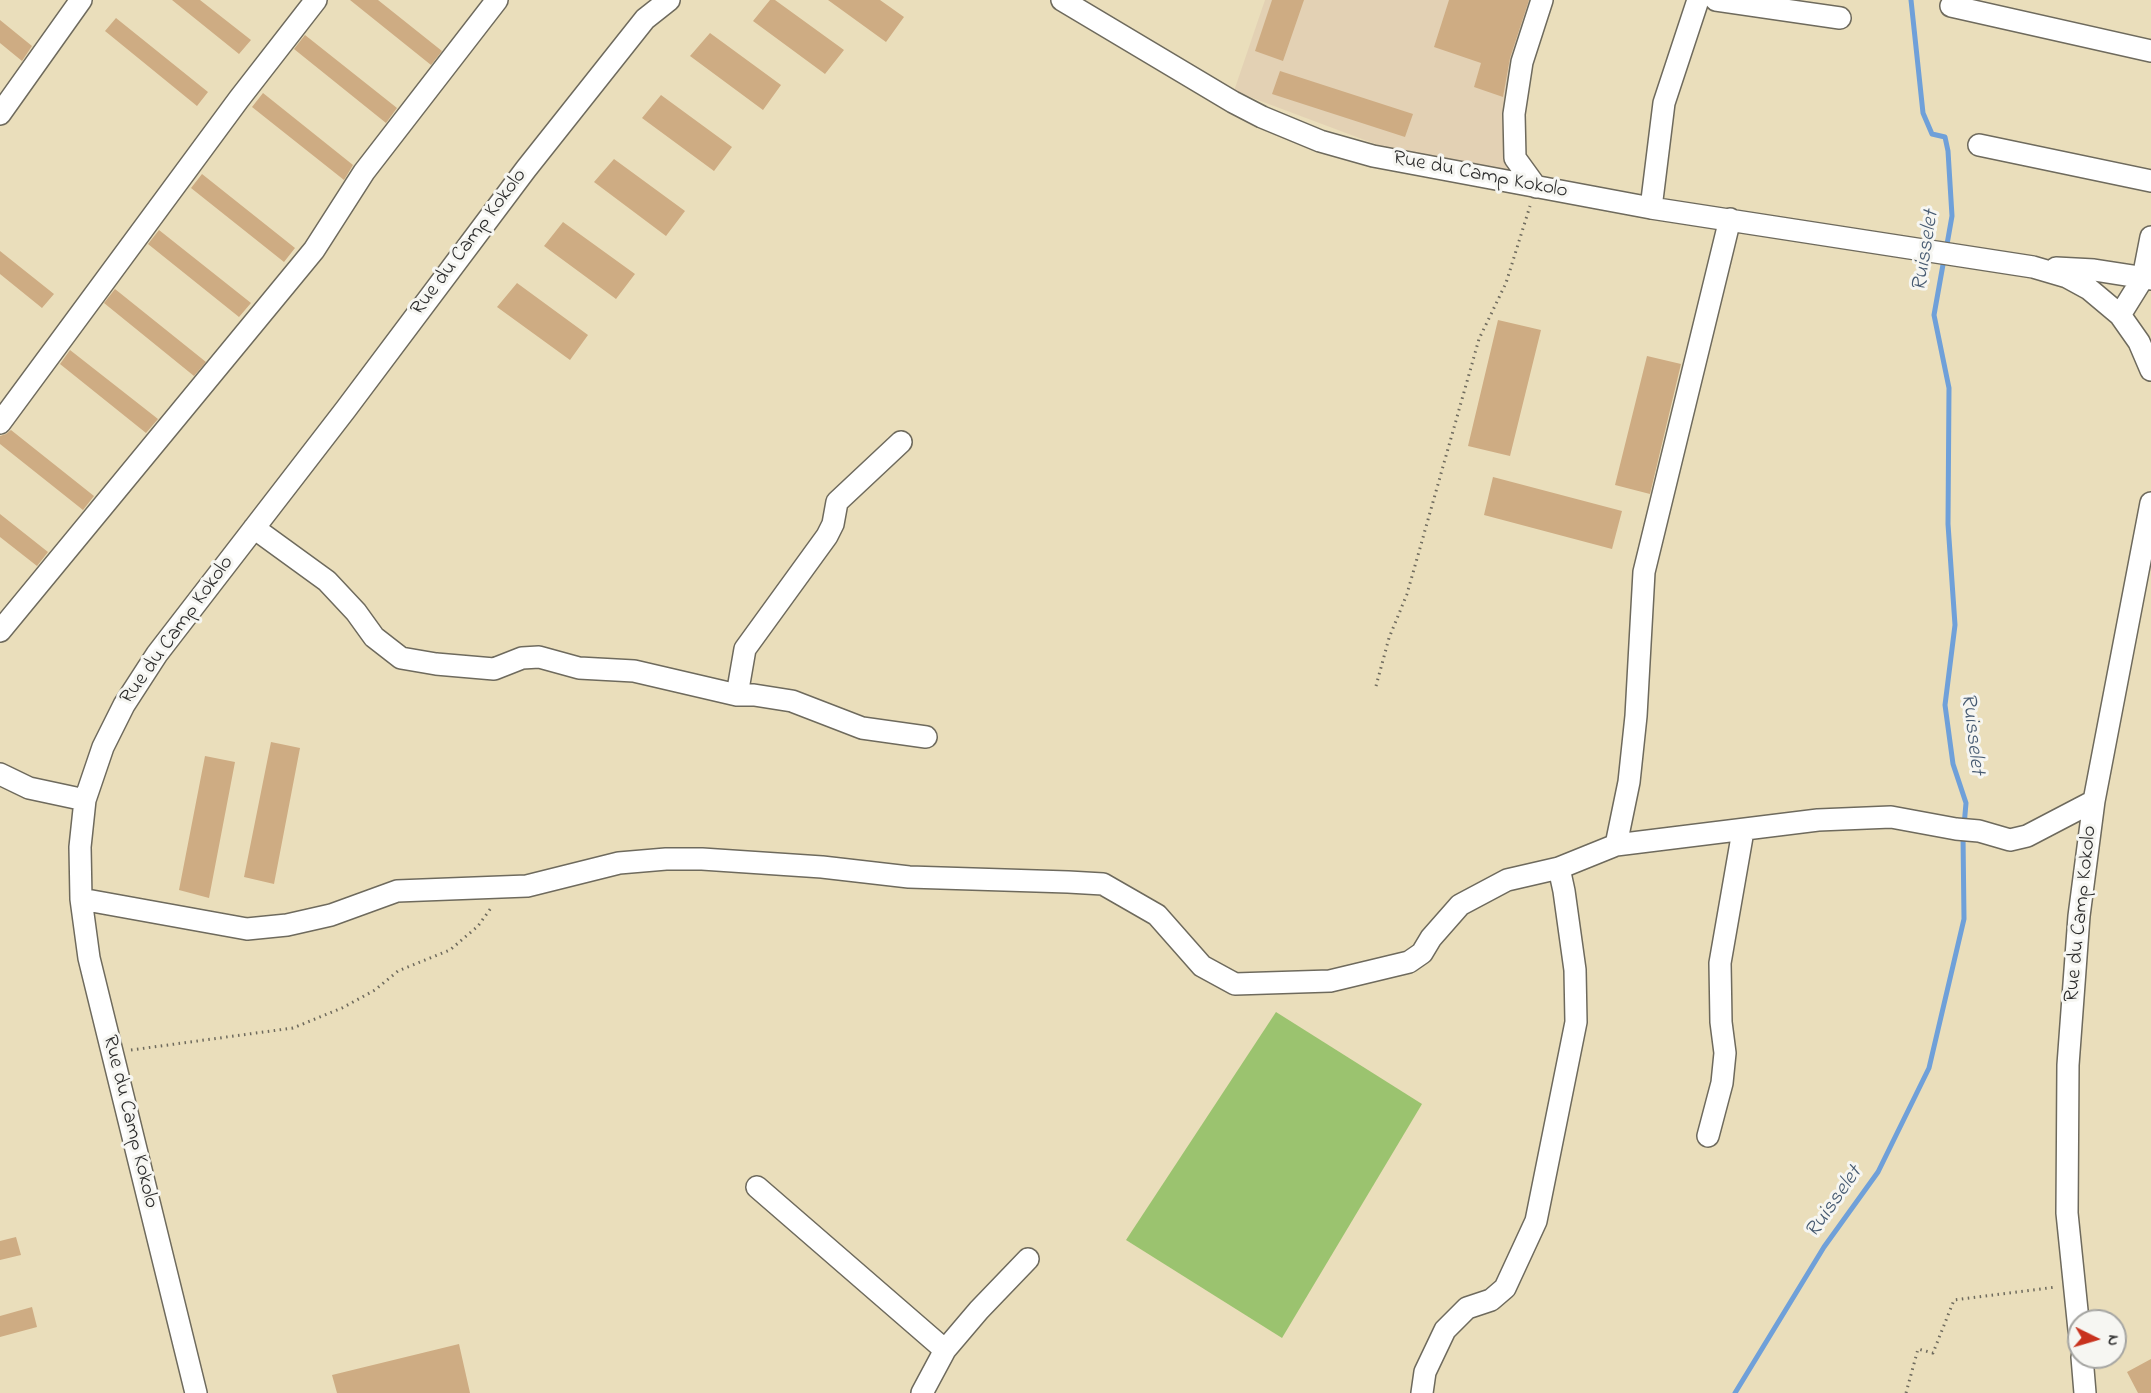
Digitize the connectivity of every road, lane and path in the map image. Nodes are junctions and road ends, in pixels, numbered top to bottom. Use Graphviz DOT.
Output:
graph roads {
  1 [pos="81,0"];
  2 [pos="316,0"];
  3 [pos="497,0"];
  4 [pos="669,0"];
  5 [pos="1062,0"];
  6 [pos="1542,0"];
  7 [pos="1698,0"];
  8 [pos="1716,0"];
  9 [pos="1951,6"];
  10 [pos="1840,18"];
  11 [pos="2151,51"];
  12 [pos="0,114"];
  13 [pos="1979,145"];
  14 [pos="2151,180"];
  15 [pos="1536,187"];
  16 [pos="1651,208"];
  17 [pos="1730,219"];
  18 [pos="2151,237"];
  19 [pos="2033,267"];
  20 [pos="2147,278"];
  21 [pos="2120,315"];
  22 [pos="2151,370"];
  23 [pos="0,423"];
  24 [pos="901,442"];
  25 [pos="2151,503"];
  26 [pos="254,528"];
  27 [pos="0,632"];
  28 [pos="1376,686"];
  29 [pos="737,695"];
  30 [pos="926,737"];
  31 [pos="0,774"];
  32 [pos="85,800"];
  33 [pos="2094,801"];
  34 [pos="1743,831"];
  35 [pos="1616,845"];
  36 [pos="1558,868"];
  37 [pos="506,888"];
  38 [pos="81,899"];
  39 [pos="112,1052"];
  40 [pos="1708,1136"];
  41 [pos="757,1187"];
  42 [pos="1028,1260"];
  43 [pos="2063,1286"];
  44 [pos="2077,1309"];
  45 [pos="945,1350"];
  46 [pos="2083,1369"];
  47 [pos="196,1393"];
  48 [pos="921,1393"];
  49 [pos="1422,1393"];
  50 [pos="1906,1393"];
  51 [pos="2085,1393"];
  1 -- 12 [label="street"];
  2 -- 23 [label="street"];
  3 -- 27 [label="street"];
  4 -- 26 [label="street, Rue du Camp Kokolo"];
  5 -- 15 [label="street, Rue du Camp Kokolo"];
  6 -- 15 [label="street"];
  7 -- 16 [label="street"];
  8 -- 10 [label="street"];
  9 -- 11 [label="street"];
  13 -- 14 [label="street"];
  15 -- 16 [label="street, Rue du Camp Kokolo"];
  15 -- 28 [label="path"];
  16 -- 17 [label="street, Rue du Camp Kokolo"];
  17 -- 19 [label="street, Rue du Camp Kokolo"];
  17 -- 35 [label="street"];
  18 -- 20 [label="street"];
  19 -- 20 [label="street"];
  19 -- 21 [label="street"];
  20 -- 21 [label="street"];
  21 -- 22 [label="street"];
  24 -- 29 [label="street"];
  25 -- 33 [label="street, Rue du Camp Kokolo"];
  26 -- 29 [label="street"];
  26 -- 32 [label="street, Rue du Camp Kokolo"];
  29 -- 30 [label="street"];
  31 -- 32 [label="street"];
  32 -- 38 [label="street, Rue du Camp Kokolo"];
  33 -- 34 [label="street"];
  33 -- 44 [label="street, Rue du Camp Kokolo"];
  34 -- 35 [label="street"];
  34 -- 40 [label="street"];
  35 -- 36 [label="street"];
  36 -- 37 [label="street"];
  36 -- 49 [label="street"];
  37 -- 38 [label="street"];
  37 -- 39 [label="path"];
  38 -- 39 [label="street, Rue du Camp Kokolo"];
  39 -- 47 [label="street, Rue du Camp Kokolo"];
  41 -- 45 [label="street"];
  42 -- 45 [label="street"];
  43 -- 50 [label="path"];
  45 -- 48 [label="street"];
  46 -- 51 [label="street"];
}
